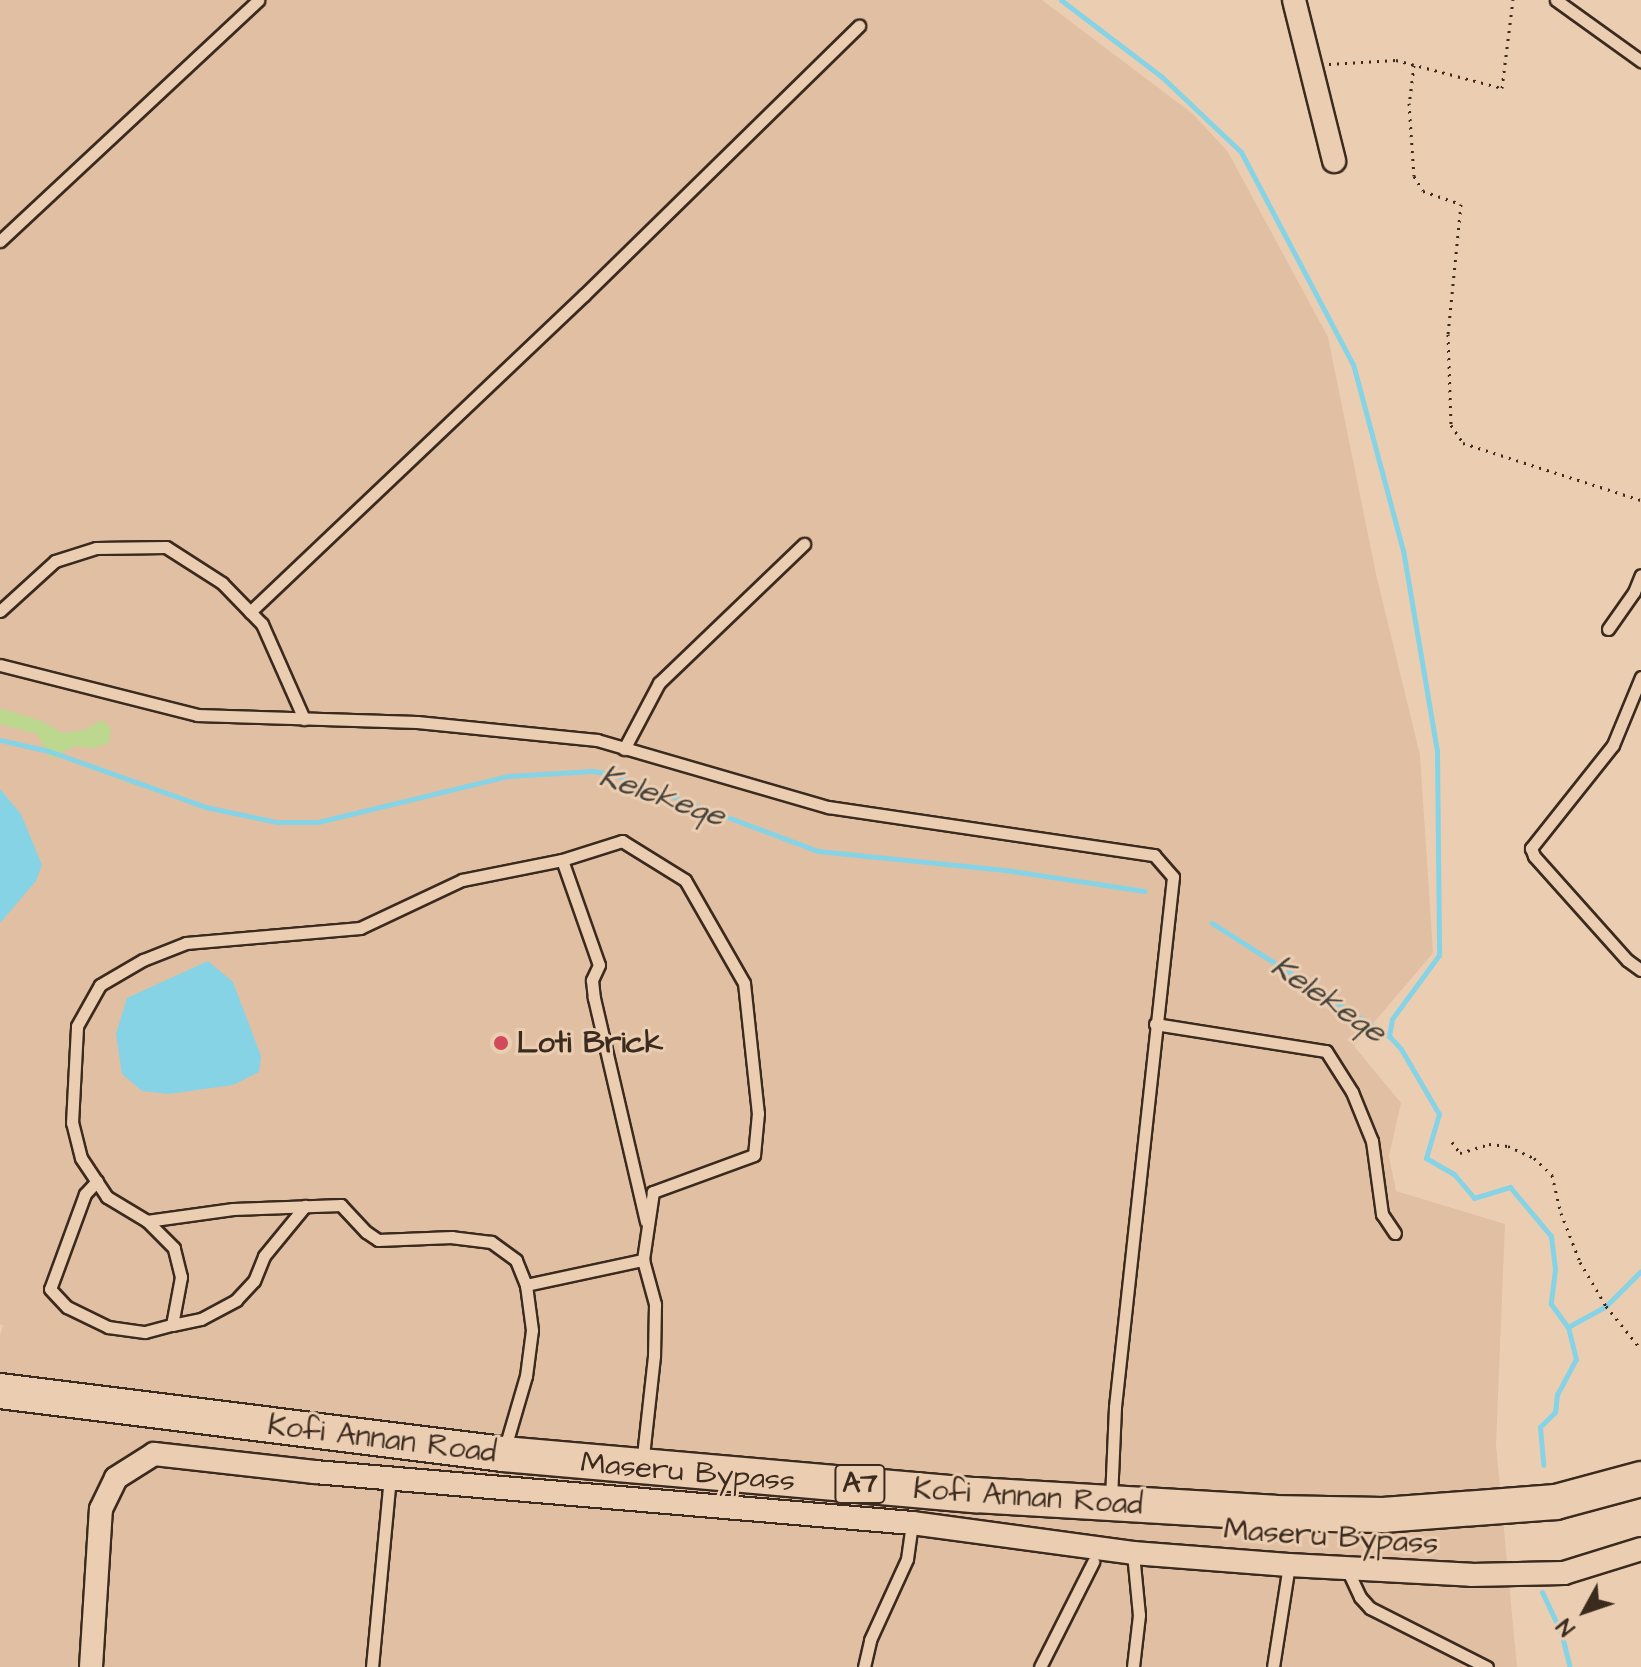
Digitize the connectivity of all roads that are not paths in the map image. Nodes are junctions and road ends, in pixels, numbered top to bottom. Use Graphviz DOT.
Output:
graph roads {
  1 [pos="258,0"];
  2 [pos="1294,0"];
  3 [pos="1556,0"];
  4 [pos="859,26"];
  5 [pos="1641,61"];
  6 [pos="1334,161"];
  7 [pos="0,241"];
  8 [pos="804,544"];
  9 [pos="1641,575"];
  10 [pos="0,611"];
  11 [pos="250,612"];
  12 [pos="1608,629"];
  13 [pos="0,665"];
  14 [pos="1641,677"];
  15 [pos="304,719"];
  16 [pos="624,749"];
  17 [pos="562,860"];
  18 [pos="1641,970"];
  19 [pos="1155,1024"];
  20 [pos="97,1181"];
  21 [pos="305,1206"];
  22 [pos="147,1221"];
  23 [pos="648,1227"];
  24 [pos="1395,1233"];
  25 [pos="643,1260"];
  26 [pos="526,1285"];
  27 [pos="172,1325"];
  28 [pos="0,1378"];
  29 [pos="0,1391"];
  30 [pos="79,1403"];
  31 [pos="503,1454"];
  32 [pos="642,1465"];
  33 [pos="390,1477"];
  34 [pos="1641,1479"];
  35 [pos="1111,1503"];
  36 [pos="912,1523"];
  37 [pos="1641,1549"];
  38 [pos="1133,1553"];
  39 [pos="1093,1562"];
  40 [pos="1289,1565"];
  41 [pos="1347,1569"];
  42 [pos="91,1667"];
  43 [pos="372,1667"];
  44 [pos="864,1667"];
  45 [pos="1040,1667"];
  46 [pos="1133,1667"];
  47 [pos="1273,1667"];
  48 [pos="1487,1667"];
  1 -- 7 [label="lane"];
  2 -- 6 [label="street"];
  3 -- 5 [label="lane"];
  4 -- 11 [label="lane"];
  8 -- 16 [label="lane"];
  9 -- 12 [label="lane"];
  10 -- 11 [label="lane"];
  11 -- 15 [label="lane"];
  13 -- 15 [label="lane"];
  14 -- 18 [label="lane"];
  15 -- 16 [label="lane"];
  16 -- 19 [label="lane"];
  17 -- 20 [label="lane"];
  17 -- 23 [label="lane"];
  17 -- 23 [label="lane"];
  19 -- 24 [label="lane"];
  19 -- 35 [label="lane"];
  20 -- 22 [label="lane"];
  20 -- 27 [label="lane"];
  21 -- 22 [label="lane"];
  21 -- 26 [label="lane"];
  21 -- 27 [label="lane"];
  22 -- 27 [label="lane"];
  23 -- 25 [label="lane"];
  25 -- 26 [label="lane"];
  25 -- 32 [label="lane"];
  26 -- 31 [label="lane"];
  28 -- 30 [label="main road, Kofi Annan Road / A7"];
  29 -- 30 [label="main road, Kofi Annan Road / A7"];
  30 -- 31 [label="main road, Kofi Annan Road / A7"];
  31 -- 32 [label="main road, Kofi Annan Road / A7"];
  32 -- 35 [label="main road, Kofi Annan Road / A7"];
  33 -- 36 [label="street, Maseru Bypass"];
  33 -- 42 [label="street, Maseru Bypass"];
  33 -- 43 [label="lane"];
  34 -- 35 [label="main road, Kofi Annan Road / A7"];
  36 -- 38 [label="street, Maseru Bypass"];
  36 -- 44 [label="lane"];
  37 -- 41 [label="street, Maseru Bypass"];
  38 -- 40 [label="street, Maseru Bypass"];
  38 -- 46 [label="lane"];
  39 -- 45 [label="lane"];
  40 -- 41 [label="street, Maseru Bypass"];
  40 -- 47 [label="lane"];
  41 -- 48 [label="lane"];
}
